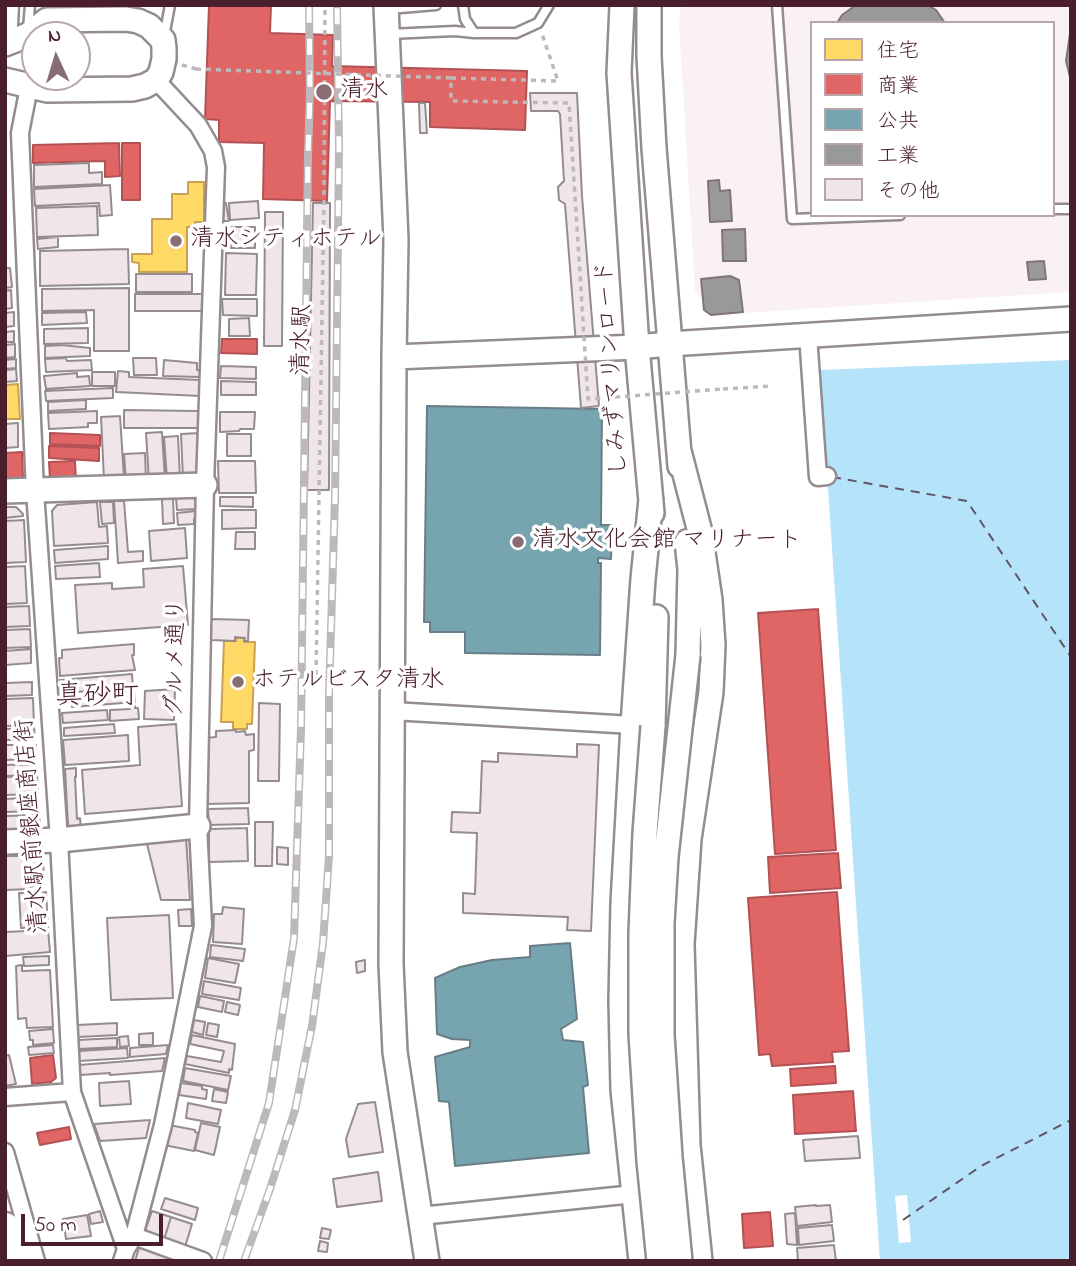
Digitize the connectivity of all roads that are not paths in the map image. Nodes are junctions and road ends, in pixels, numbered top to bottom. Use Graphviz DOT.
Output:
graph roads {
  1 [pos="10,5"];
  2 [pos="30,5"];
  3 [pos="170,5"];
  4 [pos="436,5"];
  5 [pos="463,5"];
  6 [pos="549,5"];
  7 [pos="622,5"];
  8 [pos="649,5"];
  9 [pos="777,5"];
  10 [pos="386,7"];
  11 [pos="474,33"];
  12 [pos="387,35"];
  13 [pos="163,40"];
  14 [pos="14,41"];
  15 [pos="156,80"];
  16 [pos="91,89"];
  17 [pos="28,91"];
  18 [pos="846,217"];
  19 [pos="1071,319"];
  20 [pos="808,335"];
  21 [pos="669,344"];
  22 [pos="637,347"];
  23 [pos="394,357"];
  24 [pos="679,451"];
  25 [pos="827,476"];
  26 [pos="205,485"];
  27 [pos="5,491"];
  28 [pos="35,491"];
  29 [pos="392,710"];
  30 [pos="643,725"];
  31 [pos="198,826"];
  32 [pos="59,840"];
  33 [pos="5,842"];
  34 [pos="72,1092"];
  35 [pos="5,1097"];
  36 [pos="5,1152"];
  37 [pos="692,1190"];
  38 [pos="634,1194"];
  39 [pos="420,1216"];
  40 [pos="5,1228"];
  41 [pos="127,1249"];
  42 [pos="14,1261"];
  43 [pos="36,1261"];
  44 [pos="203,1261"];
  45 [pos="427,1261"];
  46 [pos="641,1261"];
  47 [pos="659,1261"];
  48 [pos="680,1261"];
  49 [pos="700,1261"];
  1 -- 14 [label="street"];
  2 -- 14 [label="lane"];
  3 -- 13 [label="lane"];
  4 -- 10 [label="lane"];
  5 -- 11 [label="lane"];
  6 -- 11 [label="lane"];
  7 -- 22 [label="street, しみずマリンロード"];
  8 -- 21 [label="street"];
  9 -- 18 [label="lane"];
  10 -- 12 [label="street"];
  11 -- 12 [label="lane"];
  12 -- 23 [label="street"];
  13 -- 14 [label="street"];
  13 -- 15 [label="street"];
  15 -- 16 [label="street"];
  15 -- 26 [label="street, グルメ通り"];
  17 -- 28 [label="street, 清水駅前銀座商店街"];
  19 -- 20 [label="street"];
  20 -- 21 [label="street"];
  20 -- 25 [label="street"];
  21 -- 22 [label="street"];
  21 -- 24 [label="street"];
  22 -- 23 [label="street"];
  22 -- 30 [label="street, しみずマリンロード"];
  23 -- 29 [label="street"];
  24 -- 37 [label="street"];
  24 -- 48 [label="street, bridge"];
  26 -- 28 [label="street"];
  26 -- 31 [label="street, グルメ通り"];
  27 -- 28 [label="street"];
  28 -- 32 [label="street, 清水駅前銀座商店街"];
  29 -- 30 [label="street"];
  29 -- 39 [label="street"];
  30 -- 38 [label="street"];
  30 -- 47 [label="street, bridge"];
  31 -- 32 [label="street"];
  31 -- 41 [label="street, グルメ通り"];
  32 -- 33 [label="street"];
  32 -- 34 [label="street, 清水駅前銀座商店街"];
  34 -- 35 [label="street"];
  34 -- 41 [label="street, 清水駅前銀座商店街"];
  36 -- 43 [label="street"];
  37 -- 38 [label="street"];
  37 -- 49 [label="street"];
  38 -- 39 [label="street"];
  38 -- 46 [label="street"];
  39 -- 45 [label="street"];
  40 -- 42 [label="highway"];
  41 -- 44 [label="street"];
}
